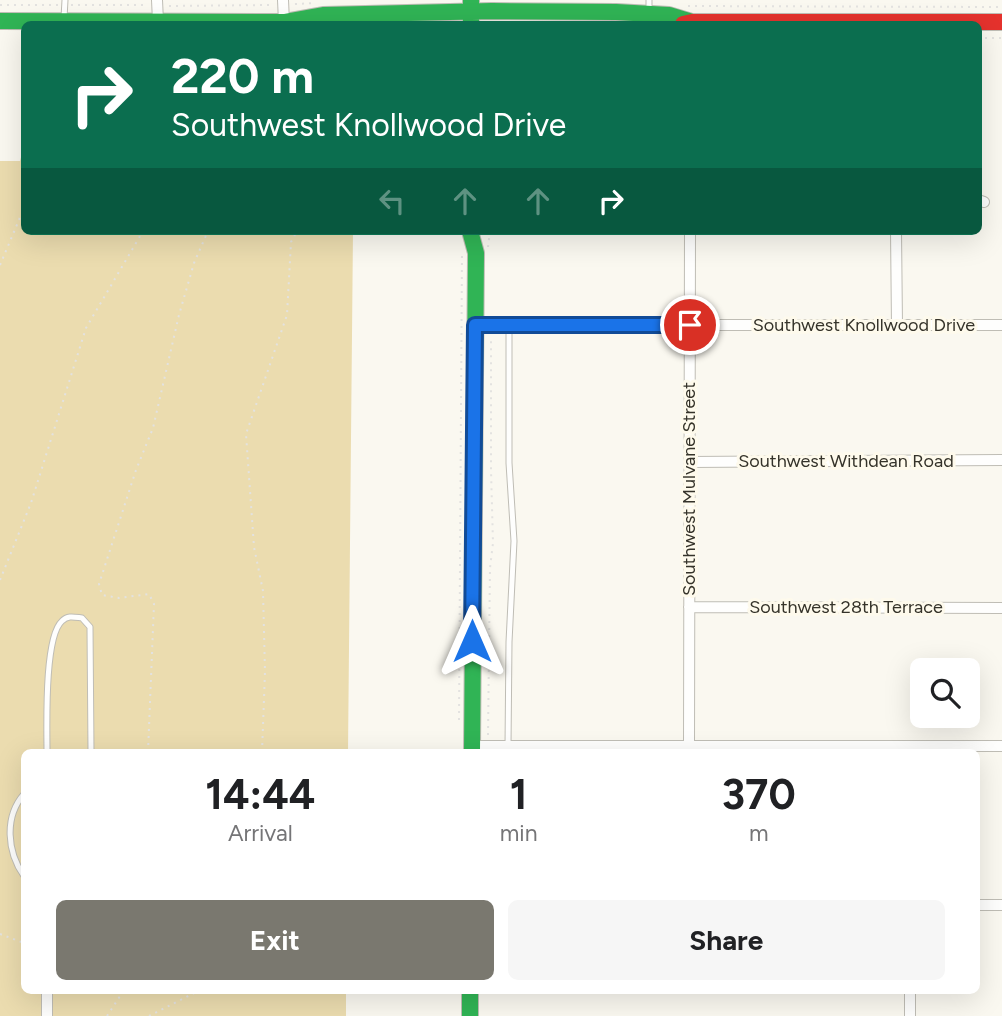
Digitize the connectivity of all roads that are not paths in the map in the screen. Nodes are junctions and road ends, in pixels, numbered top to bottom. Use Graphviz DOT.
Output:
graph roads {
  1 [pos="283,2"];
  2 [pos="649,7"];
  3 [pos="65,9"];
  4 [pos="158,9"];
  5 [pos="471,12"];
  6 [pos="492,12"];
  7 [pos="0,21"];
  8 [pos="272,21"];
  9 [pos="290,21"];
  10 [pos="299,21"];
  11 [pos="682,21"];
  12 [pos="982,22"];
  13 [pos="1002,22"];
  14 [pos="690,235"];
  15 [pos="897,235"];
  16 [pos="474,245"];
  17 [pos="482,325"];
  18 [pos="509,325"];
  19 [pos="690,325"];
  20 [pos="897,325"];
  21 [pos="1002,325"];
  22 [pos="1002,460"];
  23 [pos="690,462"];
  24 [pos="689,607"];
  25 [pos="1002,608"];
  26 [pos="508,746"];
  27 [pos="1002,746"];
  28 [pos="690,747"];
  29 [pos="47,749"];
  30 [pos="90,749"];
  31 [pos="472,749"];
  32 [pos="21,799"];
  33 [pos="21,871"];
  34 [pos="980,905"];
  35 [pos="1002,905"];
  36 [pos="47,994"];
  37 [pos="470,994"];
  38 [pos="910,994"];
  39 [pos="47,1016"];
  40 [pos="470,1016"];
  41 [pos="910,1016"];
  1 -- 9 [label="street"];
  2 -- 6 [label="main road"];
  2 -- 11 [label="main road"];
  3 -- 4 [label="main road"];
  3 -- 7 [label="main road"];
  4 -- 8 [label="main road"];
  5 -- 6 [label="main road"];
  5 -- 10 [label="main road"];
  12 -- 13 [label="main road"];
  14 -- 19 [label="street, Southwest Mulvane Street"];
  15 -- 20 [label="street"];
  16 -- 17 [label="main road"];
  17 -- 18 [label="street, Southwest Knollwood Drive"];
  17 -- 31 [label="main road"];
  18 -- 19 [label="street, Southwest Knollwood Drive"];
  18 -- 26 [label="lane"];
  19 -- 20 [label="street, Southwest Knollwood Drive"];
  19 -- 23 [label="street, Southwest Mulvane Street"];
  20 -- 21 [label="street, Southwest Knollwood Drive"];
  22 -- 23 [label="street, Southwest Withdean Road"];
  23 -- 24 [label="street, Southwest Mulvane Street"];
  24 -- 25 [label="street, Southwest 28th Terrace"];
  24 -- 28 [label="street, Southwest Mulvane Street"];
  26 -- 28 [label="street"];
  26 -- 31 [label="street"];
  27 -- 28 [label="street"];
  29 -- 30 [label="lane"];
  32 -- 33 [label="lane"];
  34 -- 35 [label="street"];
  36 -- 39 [label="street"];
  37 -- 40 [label="main road"];
  38 -- 41 [label="street"];
}
